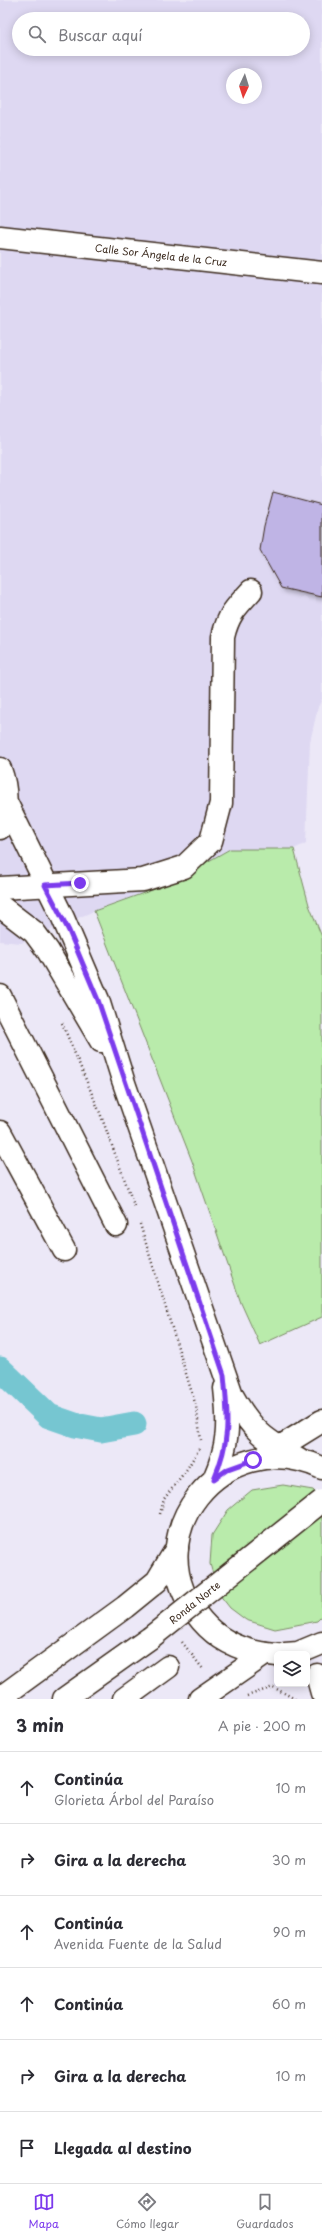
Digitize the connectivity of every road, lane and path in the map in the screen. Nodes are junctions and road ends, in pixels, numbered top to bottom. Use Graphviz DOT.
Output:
graph roads {
  1 [pos="0,237"];
  2 [pos="322,273"];
  3 [pos="250,591"];
  4 [pos="0,769"];
  5 [pos="6,802"];
  6 [pos="0,828"];
  7 [pos="45,885"];
  8 [pos="0,888"];
  9 [pos="0,906"];
  10 [pos="0,996"];
  11 [pos="60,1020"];
  12 [pos="123,1080"];
  13 [pos="0,1132"];
  14 [pos="136,1213"];
  15 [pos="139,1220"];
  16 [pos="116,1225"];
  17 [pos="64,1250"];
  18 [pos="224,1375"];
  19 [pos="322,1421"];
  20 [pos="270,1453"];
  21 [pos="322,1468"];
  22 [pos="214,1479"];
  23 [pos="322,1502"];
  24 [pos="159,1517"];
  25 [pos="177,1548"];
  26 [pos="181,1640"];
  27 [pos="322,1643"];
  28 [pos="301,1651"];
  29 [pos="274,1654"];
  30 [pos="274,1655"];
  31 [pos="168,1667"];
  32 [pos="208,1693"];
  33 [pos="246,1696"];
  34 [pos="0,1698"];
  35 [pos="64,1699"];
  36 [pos="124,1699"];
  37 [pos="296,1699"];
  1 -- 2 [label="main road, Calle Sor Ángela de la Cruz"];
  3 -- 7 [label="main road"];
  4 -- 5 [label="main road"];
  5 -- 6 [label="main road"];
  5 -- 7 [label="main road"];
  7 -- 8 [label="main road"];
  7 -- 12 [label="main road"];
  9 -- 12 [label="main road"];
  10 -- 16 [label="main road"];
  11 -- 14 [label="path"];
  12 -- 18 [label="main road"];
  13 -- 17 [label="main road"];
  15 -- 24 [label="path"];
  18 -- 20 [label="main road"];
  18 -- 22 [label="main road"];
  19 -- 20 [label="main road"];
  20 -- 21 [label="main road"];
  20 -- 22 [label="main road"];
  22 -- 25 [label="main road"];
  23 -- 35 [label="main road, Ronda Norte, bridge"];
  25 -- 29 [label="main road"];
  25 -- 34 [label="main road"];
  26 -- 32 [label="path"];
  27 -- 28 [label="main road"];
  30 -- 32 [label="main road"];
  31 -- 36 [label="main road"];
  33 -- 37 [label="path"];
}
